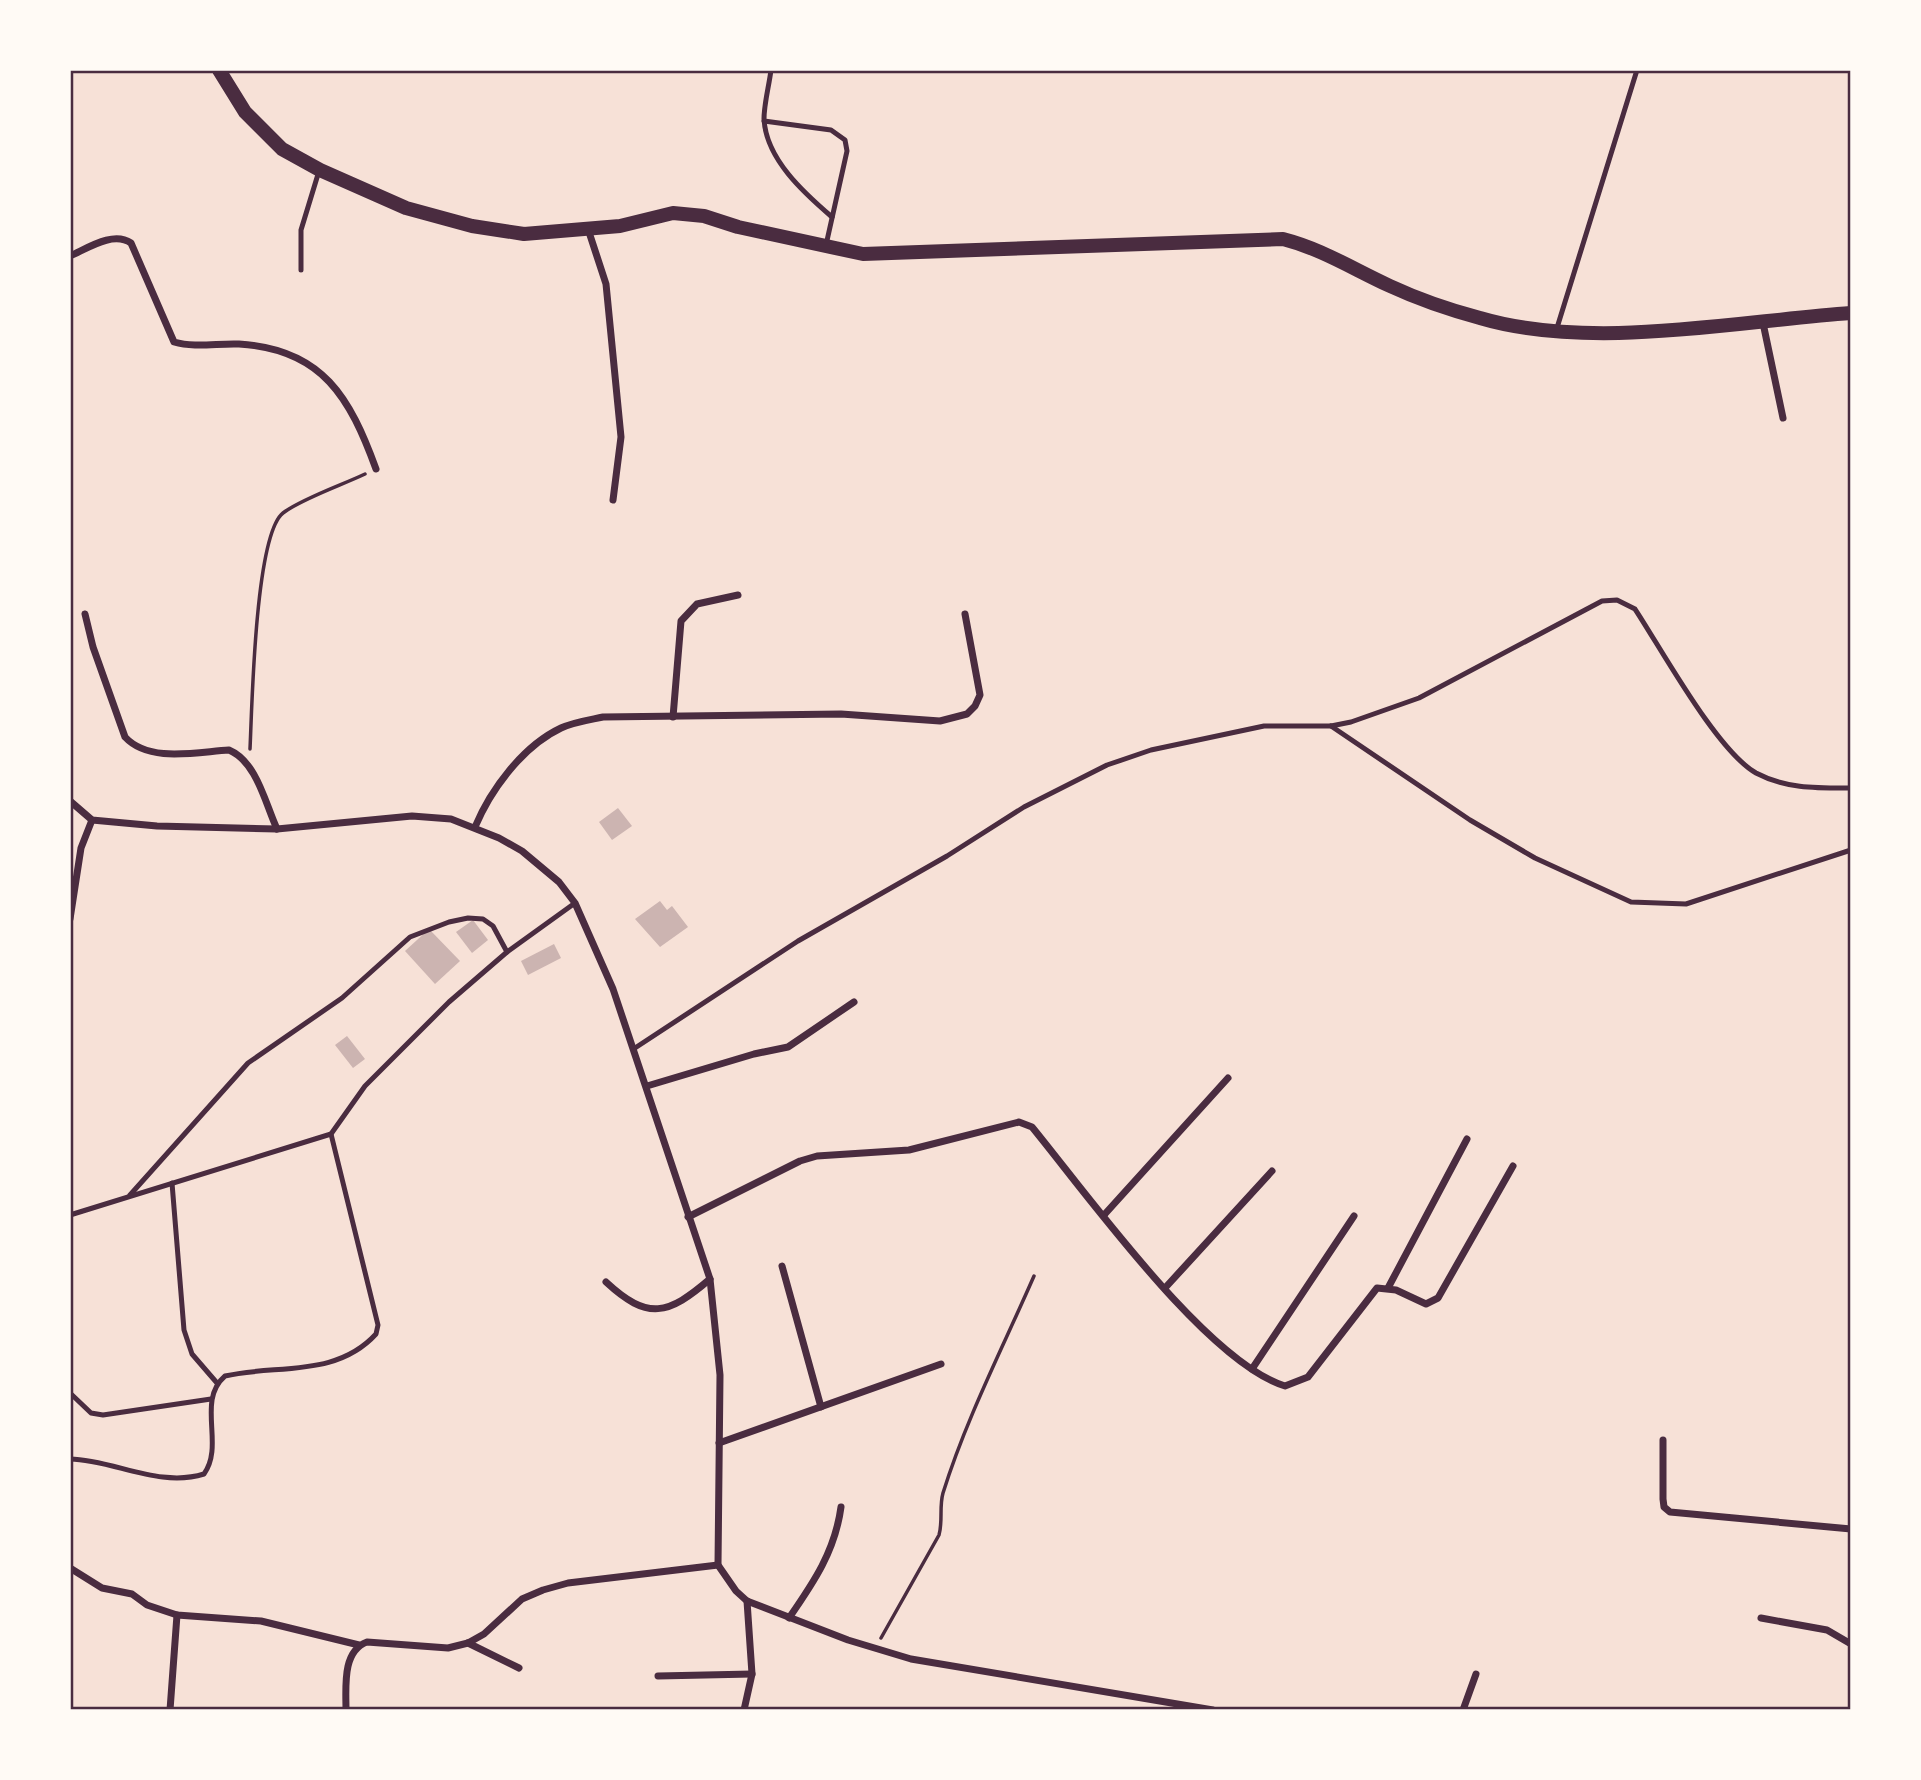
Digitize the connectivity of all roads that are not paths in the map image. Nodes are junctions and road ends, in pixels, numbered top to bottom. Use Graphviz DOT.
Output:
graph roads {
  1 [pos="219,70"];
  2 [pos="771,70"];
  3 [pos="1637,70"];
  4 [pos="764,121"];
  5 [pos="320,170"];
  6 [pos="832,217"];
  7 [pos="588,229"];
  8 [pos="826,247"];
  9 [pos="70,256"];
  10 [pos="301,270"];
  11 [pos="1851,313"];
  12 [pos="1763,323"];
  13 [pos="1556,331"];
  14 [pos="1783,418"];
  15 [pos="376,469"];
  16 [pos="613,500"];
  17 [pos="738,595"];
  18 [pos="85,614"];
  19 [pos="965,614"];
  20 [pos="673,717"];
  21 [pos="1331,726"];
  22 [pos="1851,788"];
  23 [pos="70,801"];
  24 [pos="92,820"];
  25 [pos="475,827"];
  26 [pos="276,829"];
  27 [pos="1851,850"];
  28 [pos="575,903"];
  29 [pos="70,919"];
  30 [pos="507,952"];
  31 [pos="854,1002"];
  32 [pos="635,1048"];
  33 [pos="1228,1078"];
  34 [pos="647,1086"];
  35 [pos="331,1134"];
  36 [pos="1467,1139"];
  37 [pos="1513,1166"];
  38 [pos="1272,1171"];
  39 [pos="172,1183"];
  40 [pos="128,1197"];
  41 [pos="70,1215"];
  42 [pos="1104,1215"];
  43 [pos="1354,1216"];
  44 [pos="688,1217"];
  45 [pos="782,1266"];
  46 [pos="710,1279"];
  47 [pos="606,1282"];
  48 [pos="1165,1288"];
  49 [pos="1388,1288"];
  50 [pos="941,1364"];
  51 [pos="1252,1369"];
  52 [pos="217,1383"];
  53 [pos="70,1393"];
  54 [pos="211,1399"];
  55 [pos="821,1407"];
  56 [pos="1663,1440"];
  57 [pos="719,1443"];
  58 [pos="70,1459"];
  59 [pos="841,1507"];
  60 [pos="1851,1529"];
  61 [pos="718,1565"];
  62 [pos="70,1568"];
  63 [pos="747,1601"];
  64 [pos="177,1615"];
  65 [pos="789,1618"];
  66 [pos="1761,1618"];
  67 [pos="468,1643"];
  68 [pos="1851,1644"];
  69 [pos="359,1645"];
  70 [pos="519,1668"];
  71 [pos="752,1674"];
  72 [pos="1476,1674"];
  73 [pos="658,1676"];
  74 [pos="1163,1700"];
  75 [pos="170,1710"];
  76 [pos="346,1710"];
  77 [pos="744,1710"];
  78 [pos="1162,1710"];
  79 [pos="1213,1710"];
  80 [pos="1463,1710"];
  1 -- 5 [label="main road"];
  2 -- 4 [label="lane"];
  3 -- 13 [label="lane"];
  4 -- 6 [label="lane"];
  4 -- 6 [label="lane"];
  5 -- 7 [label="main road"];
  5 -- 10 [label="lane"];
  6 -- 8 [label="lane"];
  7 -- 8 [label="main road"];
  7 -- 16 [label="street"];
  8 -- 13 [label="main road"];
  9 -- 15 [label="street"];
  11 -- 12 [label="main road"];
  12 -- 13 [label="main road"];
  12 -- 14 [label="street"];
  17 -- 20 [label="street"];
  18 -- 26 [label="street"];
  19 -- 20 [label="street"];
  20 -- 25 [label="street"];
  21 -- 22 [label="lane"];
  21 -- 27 [label="lane"];
  21 -- 32 [label="lane"];
  23 -- 24 [label="street"];
  24 -- 26 [label="street"];
  24 -- 29 [label="street"];
  25 -- 26 [label="street"];
  25 -- 28 [label="street"];
  28 -- 30 [label="lane"];
  28 -- 32 [label="street"];
  30 -- 35 [label="lane"];
  30 -- 40 [label="lane"];
  31 -- 34 [label="street"];
  32 -- 34 [label="street"];
  33 -- 42 [label="street"];
  34 -- 44 [label="street"];
  35 -- 39 [label="lane"];
  35 -- 52 [label="lane"];
  36 -- 49 [label="street"];
  37 -- 49 [label="street"];
  38 -- 48 [label="street"];
  39 -- 40 [label="lane"];
  39 -- 52 [label="lane"];
  40 -- 41 [label="lane"];
  42 -- 44 [label="street"];
  42 -- 48 [label="street"];
  43 -- 51 [label="street"];
  44 -- 46 [label="street"];
  45 -- 55 [label="street"];
  46 -- 47 [label="street"];
  46 -- 57 [label="street"];
  48 -- 51 [label="street"];
  49 -- 51 [label="street"];
  50 -- 55 [label="street"];
  52 -- 54 [label="lane"];
  53 -- 54 [label="lane"];
  54 -- 58 [label="lane"];
  55 -- 57 [label="street"];
  56 -- 60 [label="street"];
  57 -- 61 [label="street"];
  59 -- 65 [label="street"];
  61 -- 63 [label="street"];
  61 -- 67 [label="street"];
  62 -- 64 [label="street"];
  63 -- 65 [label="street"];
  63 -- 71 [label="street"];
  64 -- 69 [label="street"];
  64 -- 75 [label="street"];
  65 -- 74 [label="street"];
  66 -- 68 [label="street"];
  67 -- 69 [label="street"];
  67 -- 70 [label="street"];
  69 -- 76 [label="street"];
  71 -- 73 [label="street"];
  71 -- 77 [label="street"];
  72 -- 80 [label="street"];
  74 -- 78 [label="lane"];
  74 -- 79 [label="street"];
}
